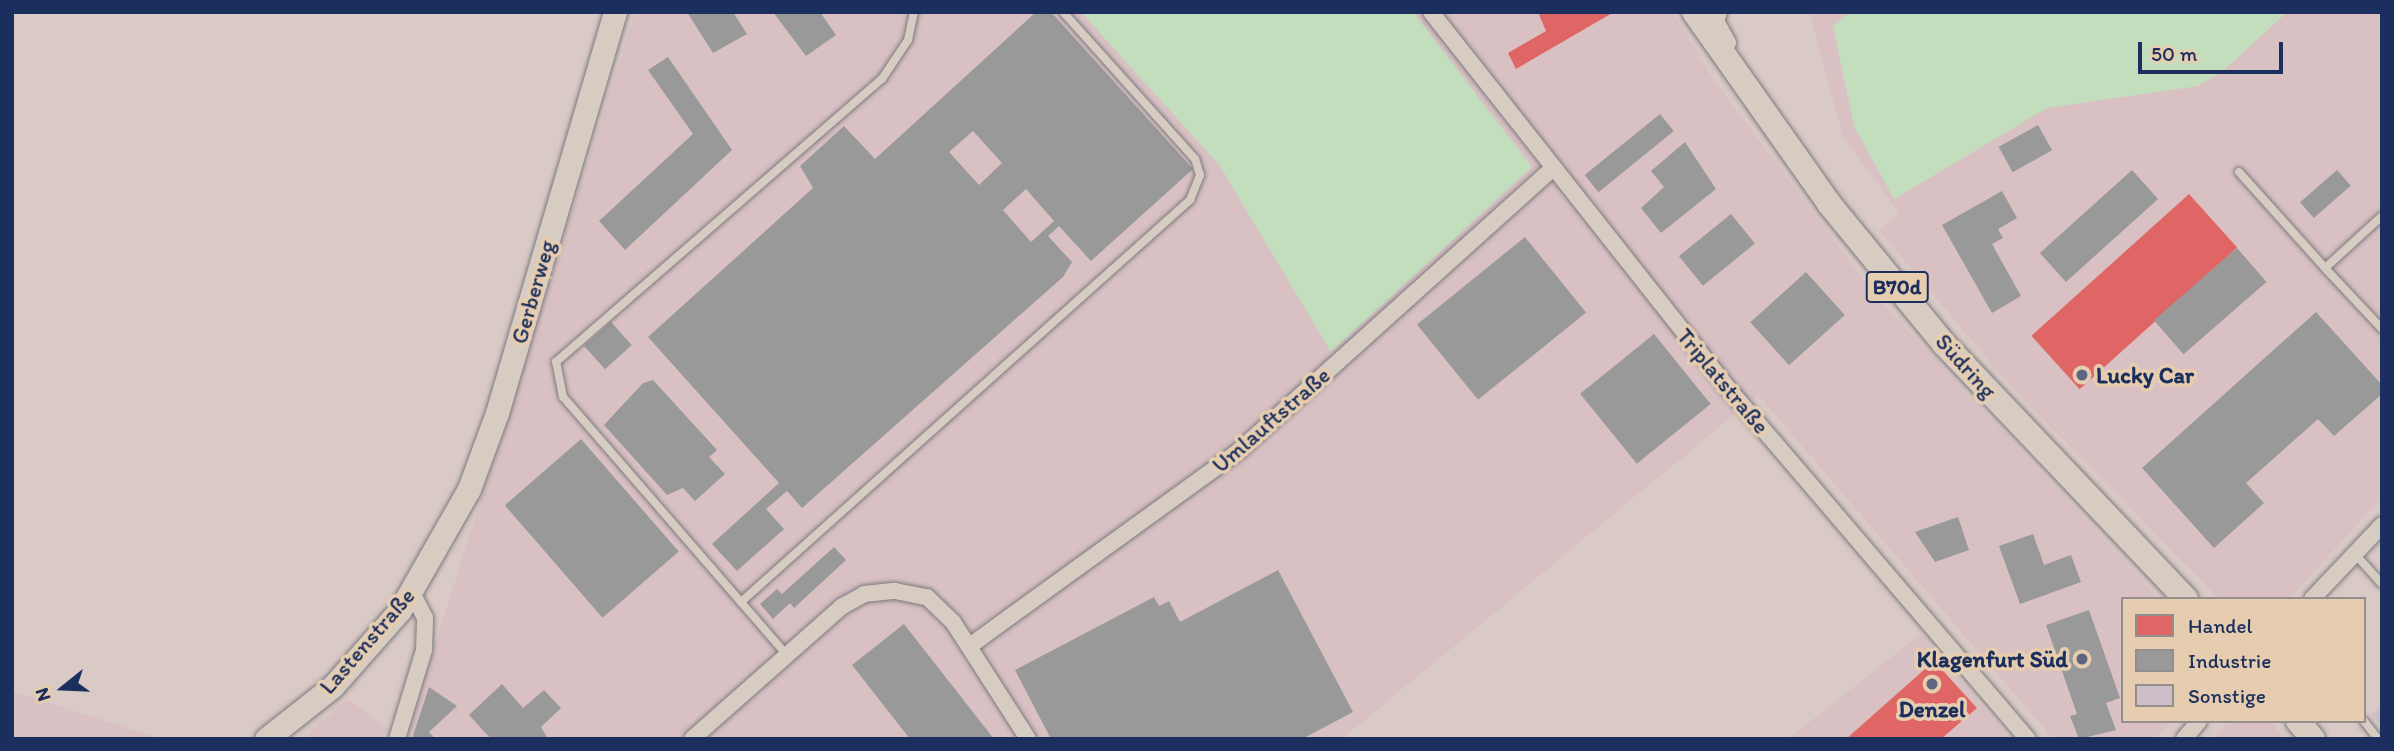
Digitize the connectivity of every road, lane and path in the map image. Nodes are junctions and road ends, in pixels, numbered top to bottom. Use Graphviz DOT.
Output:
graph roads {
  1 [pos="615,12"];
  2 [pos="914,12"];
  3 [pos="1063,12"];
  4 [pos="1431,12"];
  5 [pos="1694,12"];
  6 [pos="1719,12"];
  7 [pos="1752,100"];
  8 [pos="1551,170"];
  9 [pos="2239,172"];
  10 [pos="2382,216"];
  11 [pos="2325,268"];
  12 [pos="2382,329"];
  13 [pos="2382,525"];
  14 [pos="2354,554"];
  15 [pos="429,563"];
  16 [pos="2382,584"];
  17 [pos="412,592"];
  18 [pos="2184,597"];
  19 [pos="2314,597"];
  20 [pos="741,602"];
  21 [pos="971,645"];
  22 [pos="786,654"];
  23 [pos="2197,723"];
  24 [pos="2300,723"];
  25 [pos="2366,723"];
  26 [pos="266,739"];
  27 [pos="397,739"];
  28 [pos="692,739"];
  29 [pos="1028,739"];
  30 [pos="2028,739"];
  31 [pos="2184,739"];
  32 [pos="2313,739"];
  33 [pos="2378,739"];
  1 -- 15 [label="street, Gerberweg"];
  2 -- 20 [label="lane"];
  3 -- 20 [label="lane"];
  4 -- 8 [label="street, Triplatstraße"];
  5 -- 7 [label="main road, Südring / B70d"];
  6 -- 7 [label="street"];
  7 -- 18 [label="main road, Südring / B70d"];
  8 -- 21 [label="street, Umlauftstraße"];
  8 -- 30 [label="street, Triplatstraße"];
  9 -- 11 [label="lane"];
  10 -- 11 [label="lane"];
  11 -- 12 [label="lane"];
  13 -- 14 [label="street"];
  14 -- 16 [label="lane"];
  14 -- 19 [label="street"];
  15 -- 17 [label="street, Lastenstraße"];
  17 -- 26 [label="street, Lastenstraße"];
  17 -- 27 [label="street"];
  20 -- 22 [label="lane"];
  21 -- 22 [label="street"];
  21 -- 29 [label="street"];
  22 -- 28 [label="street"];
  23 -- 31 [label="street"];
  24 -- 32 [label="main road"];
  25 -- 33 [label="lane"];
}
